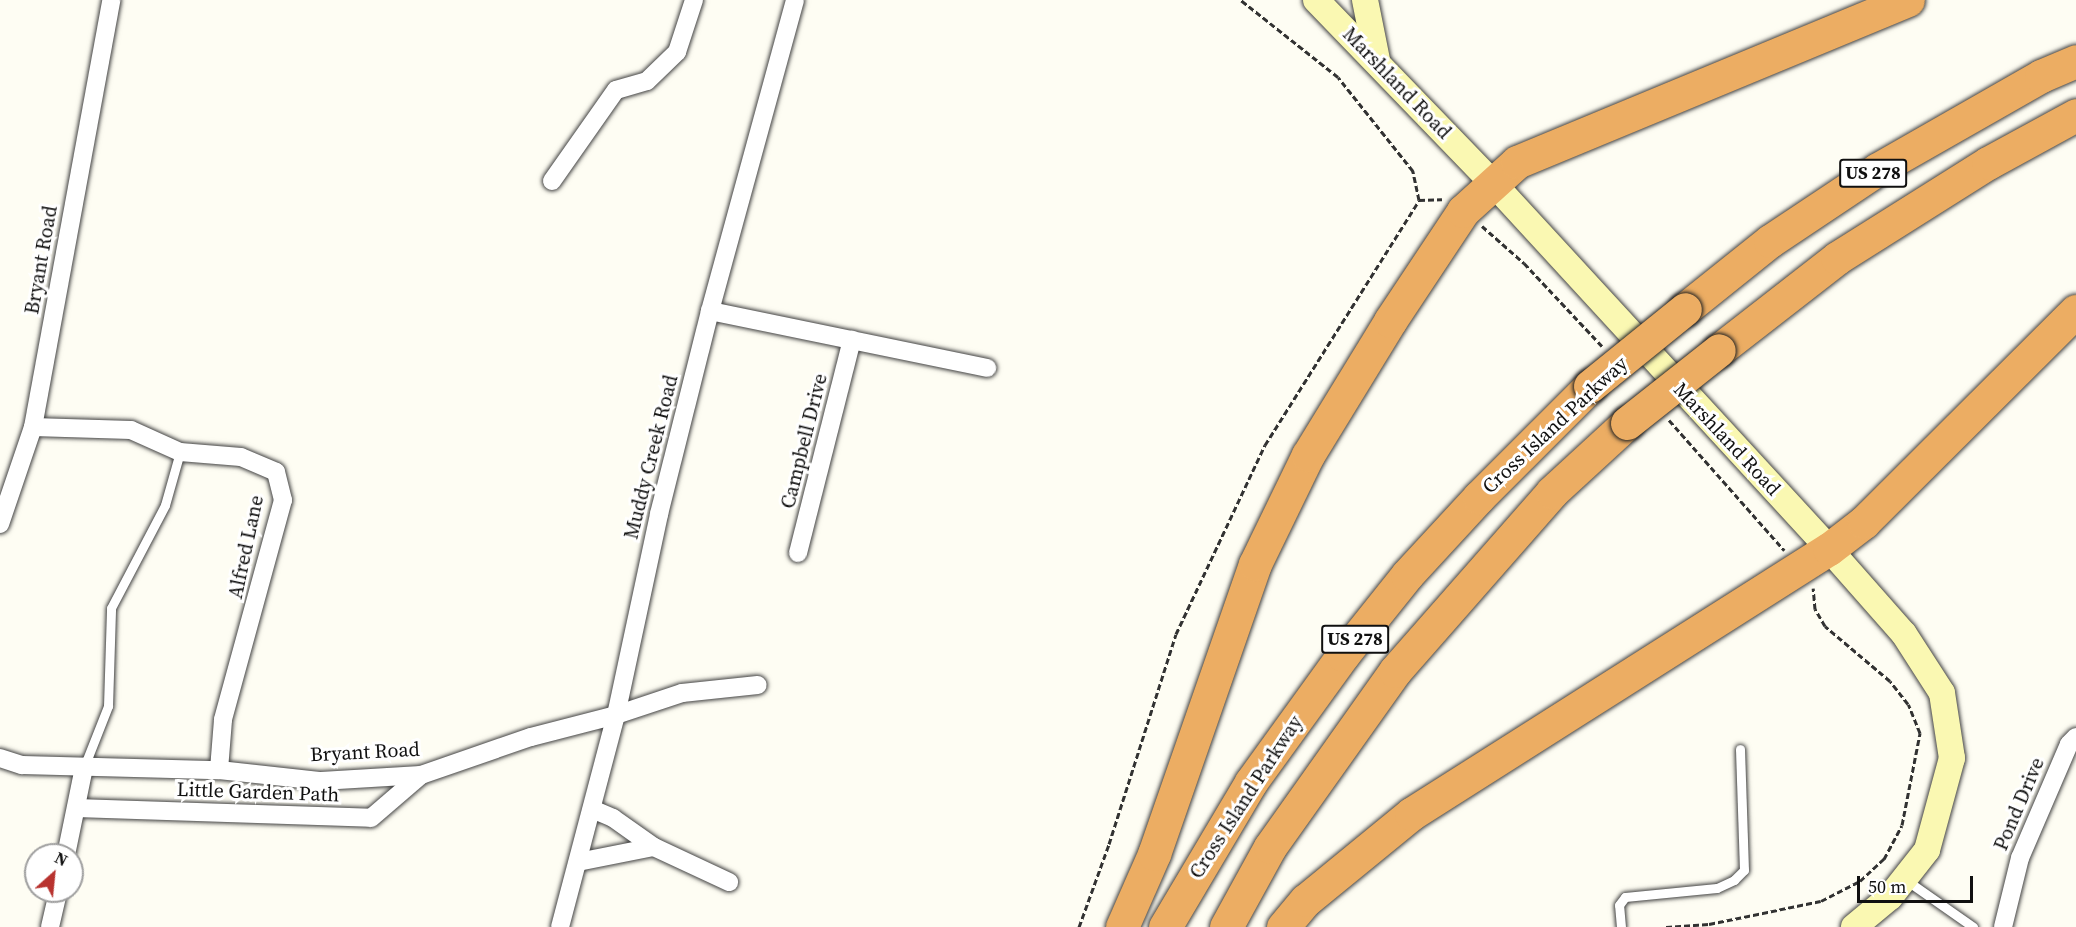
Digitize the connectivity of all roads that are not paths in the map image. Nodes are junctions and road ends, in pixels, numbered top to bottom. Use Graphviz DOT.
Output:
graph roads {
  1 [pos="111,0"];
  2 [pos="694,0"];
  3 [pos="795,0"];
  4 [pos="1316,0"];
  5 [pos="1365,0"];
  6 [pos="1908,0"];
  7 [pos="1377,60"];
  8 [pos="2076,60"];
  9 [pos="2076,115"];
  10 [pos="552,181"];
  11 [pos="1492,182"];
  12 [pos="2076,310"];
  13 [pos="710,311"];
  14 [pos="852,340"];
  15 [pos="987,368"];
  16 [pos="33,427"];
  17 [pos="180,452"];
  18 [pos="0,524"];
  19 [pos="1829,549"];
  20 [pos="798,553"];
  21 [pos="758,685"];
  22 [pos="616,715"];
  23 [pos="2076,737"];
  24 [pos="1740,749"];
  25 [pos="0,758"];
  26 [pos="84,767"];
  27 [pos="219,770"];
  28 [pos="421,775"];
  29 [pos="76,808"];
  30 [pos="592,809"];
  31 [pos="69,843"];
  32 [pos="654,847"];
  33 [pos="578,861"];
  34 [pos="1905,878"];
  35 [pos="729,882"];
  36 [pos="55,903"];
  37 [pos="50,927"];
  38 [pos="560,927"];
  39 [pos="1122,927"];
  40 [pos="1165,927"];
  41 [pos="1226,927"];
  42 [pos="1283,927"];
  43 [pos="1621,927"];
  44 [pos="1854,927"];
  45 [pos="1973,927"];
  46 [pos="2003,927"];
  1 -- 16 [label="street, Bryant Road"];
  2 -- 10 [label="street"];
  3 -- 13 [label="street, Muddy Creek Road"];
  4 -- 7 [label="street, Marshland Road"];
  5 -- 7 [label="street"];
  6 -- 11 [label="highway"];
  7 -- 11 [label="street, Marshland Road"];
  8 -- 40 [label="highway, Cross Island Parkway / US 278, bridge"];
  9 -- 41 [label="highway, US 278, bridge"];
  11 -- 19 [label="street, Marshland Road"];
  11 -- 39 [label="highway"];
  12 -- 19 [label="highway"];
  13 -- 14 [label="street"];
  13 -- 22 [label="street, Muddy Creek Road"];
  14 -- 15 [label="street"];
  14 -- 20 [label="street, Campbell Drive"];
  16 -- 17 [label="street, Alfred Lane"];
  16 -- 18 [label="street, Bryant Road"];
  17 -- 26 [label="lane"];
  17 -- 27 [label="street, Alfred Lane"];
  19 -- 34 [label="street, Marshland Road"];
  19 -- 42 [label="highway"];
  21 -- 22 [label="street, Bryant Road"];
  22 -- 28 [label="street, Bryant Road"];
  22 -- 30 [label="street, Muddy Creek Road"];
  23 -- 46 [label="street, Pond Drive"];
  24 -- 43 [label="lane"];
  25 -- 26 [label="street, Bryant Road"];
  26 -- 27 [label="street, Bryant Road"];
  26 -- 29 [label="street"];
  27 -- 28 [label="street, Bryant Road"];
  28 -- 29 [label="street, Little Garden Path"];
  29 -- 31 [label="street"];
  30 -- 32 [label="street"];
  30 -- 33 [label="street, Muddy Creek Road"];
  32 -- 33 [label="street"];
  32 -- 35 [label="street"];
  33 -- 38 [label="street, Muddy Creek Road"];
  34 -- 44 [label="street, Marshland Road"];
  34 -- 45 [label="lane"];
  36 -- 37 [label="street"];
}
